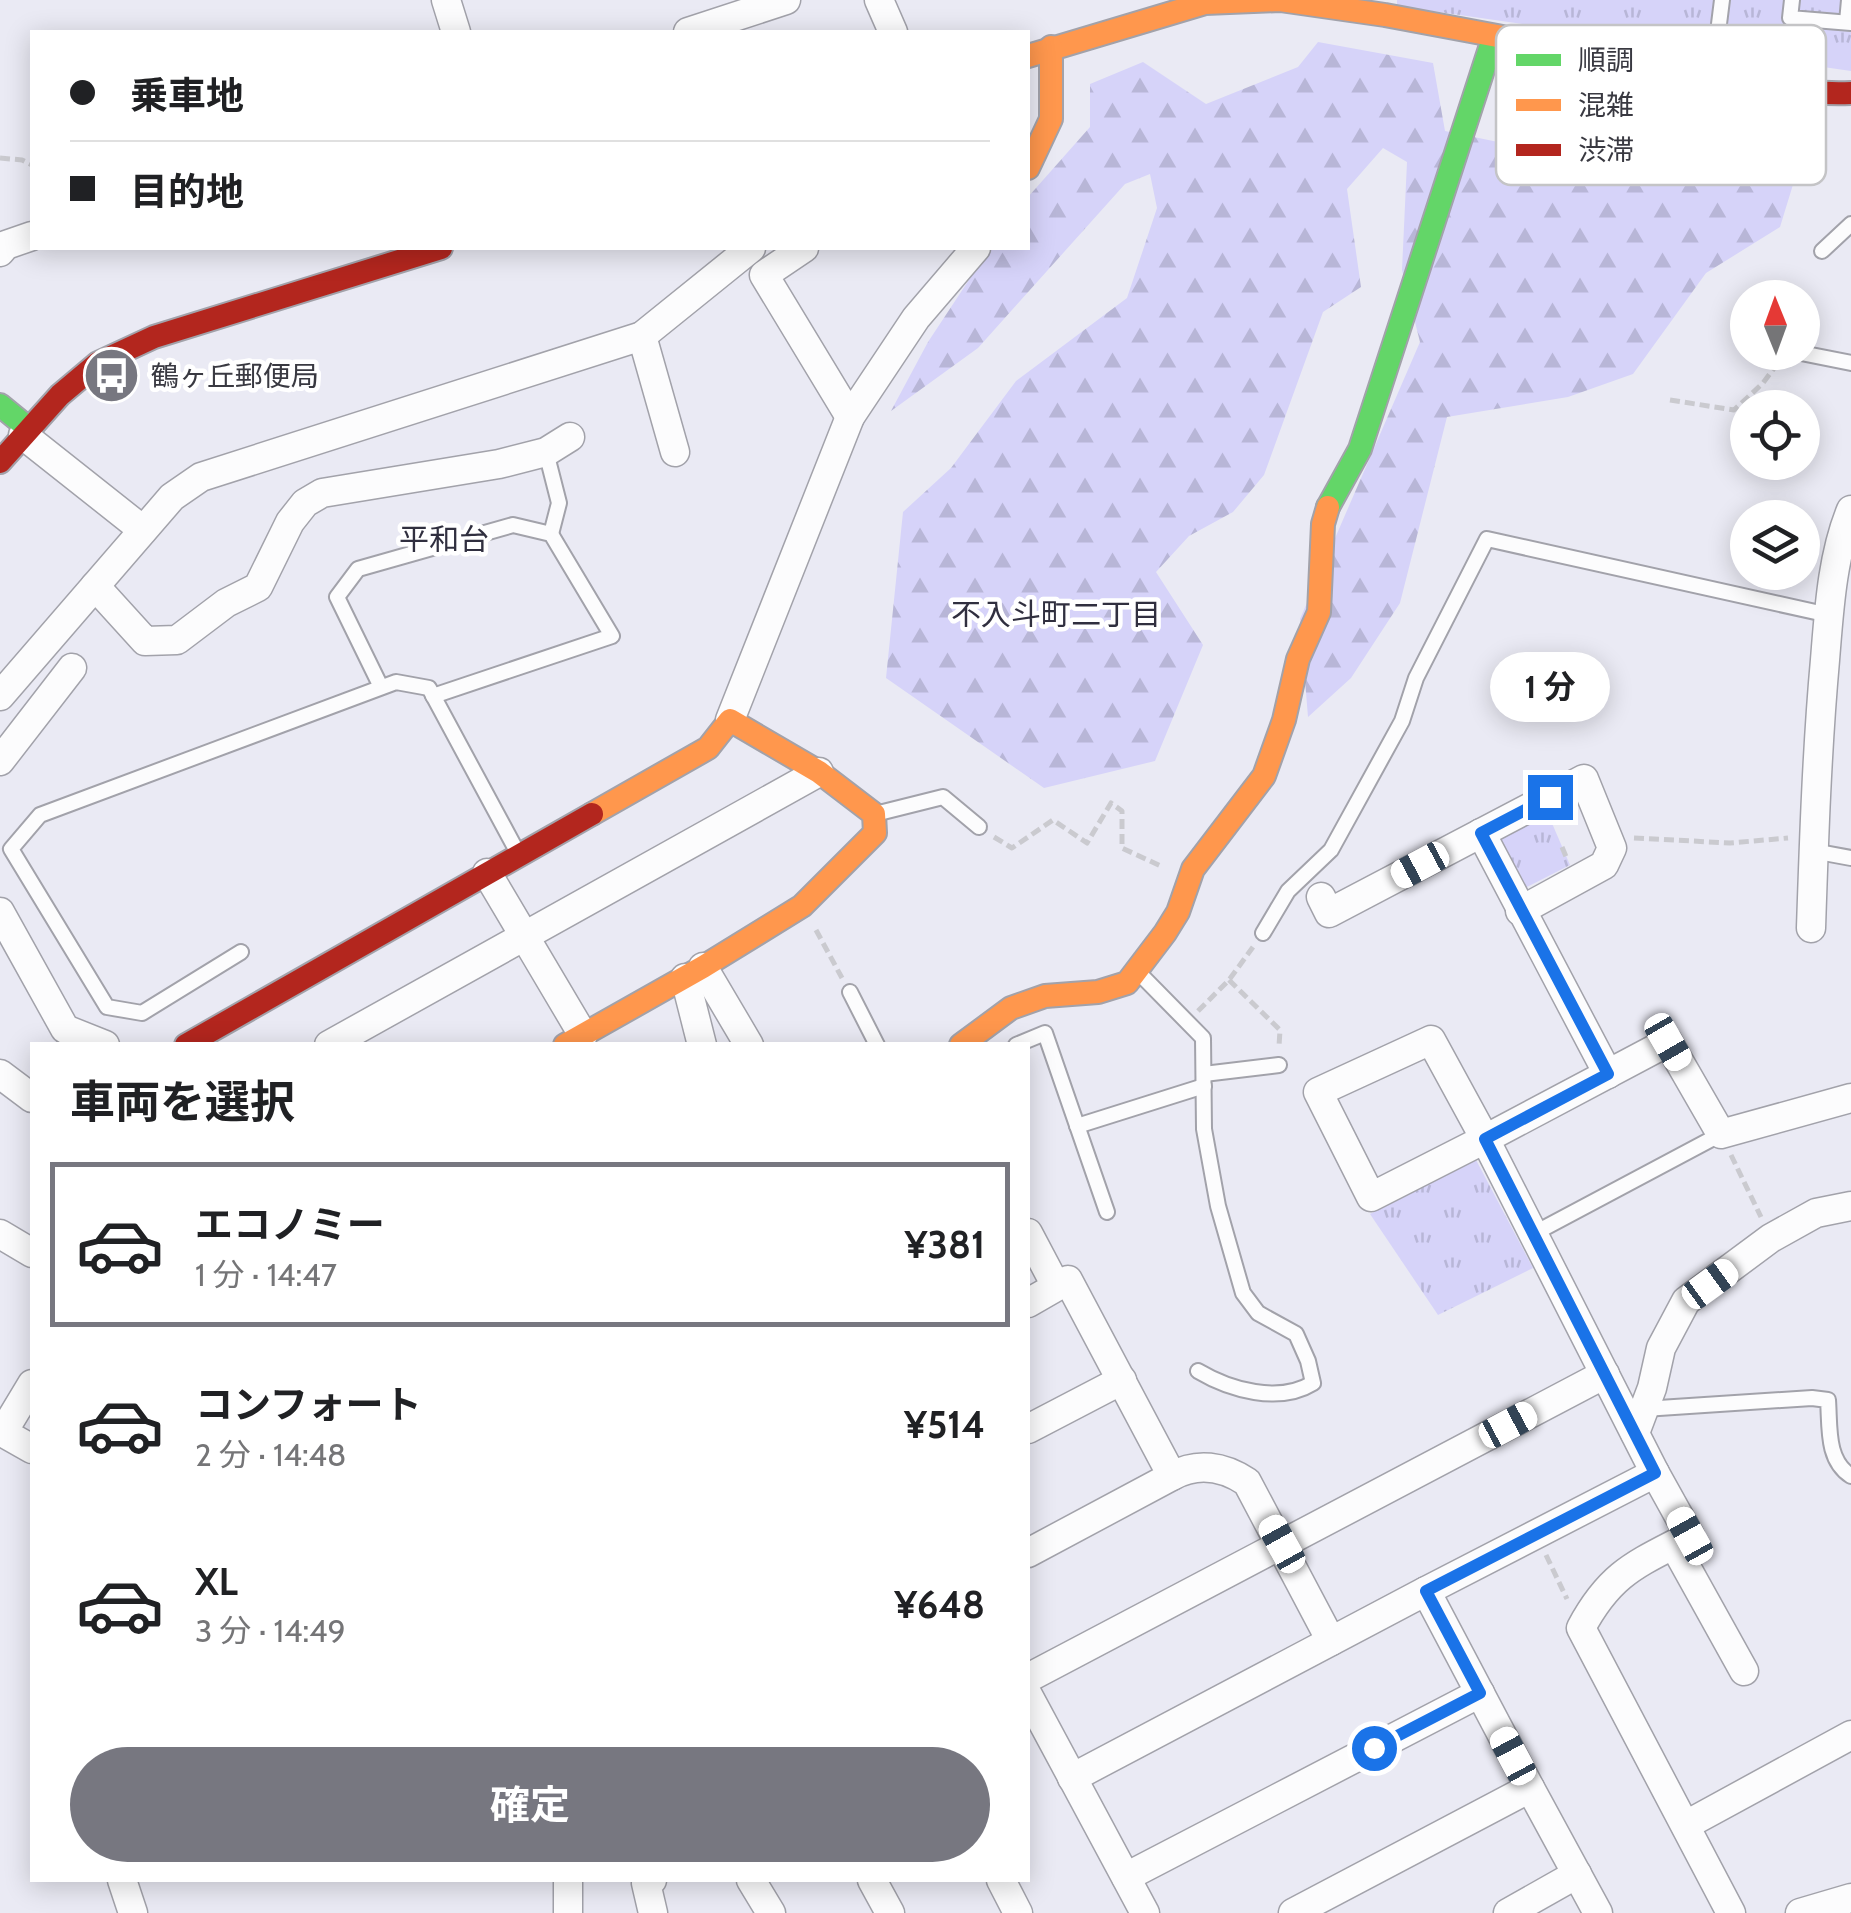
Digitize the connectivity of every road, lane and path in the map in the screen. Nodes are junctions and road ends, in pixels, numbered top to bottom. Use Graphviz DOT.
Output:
graph roads {
  1 [pos="446,0"];
  2 [pos="786,0"];
  3 [pos="878,0"];
  4 [pos="1722,0"];
  5 [pos="1792,0"];
  6 [pos="1850,0"];
  7 [pos="1384,8"];
  8 [pos="1849,23"];
  9 [pos="1719,25"];
  10 [pos="455,30"];
  11 [pos="694,30"];
  12 [pos="892,30"];
  13 [pos="1494,36"];
  14 [pos="1051,47"];
  15 [pos="1030,55"];
  16 [pos="1851,93"];
  17 [pos="1826,94"];
  18 [pos="0,158"];
  19 [pos="30,164"];
  20 [pos="1030,164"];
  21 [pos="1851,224"];
  22 [pos="30,237"];
  23 [pos="436,250"];
  24 [pos="748,250"];
  25 [pos="801,250"];
  26 [pos="974,250"];
  27 [pos="1822,251"];
  28 [pos="0,252"];
  29 [pos="642,336"];
  30 [pos="1820,357"];
  31 [pos="1851,363"];
  32 [pos="1773,370"];
  33 [pos="1670,400"];
  34 [pos="0,405"];
  35 [pos="850,417"];
  36 [pos="26,431"];
  37 [pos="558,444"];
  38 [pos="675,452"];
  39 [pos="0,462"];
  40 [pos="1851,510"];
  41 [pos="143,530"];
  42 [pos="551,534"];
  43 [pos="95,586"];
  44 [pos="1828,614"];
  45 [pos="72,668"];
  46 [pos="381,687"];
  47 [pos="0,696"];
  48 [pos="433,696"];
  49 [pos="730,720"];
  50 [pos="0,762"];
  51 [pos="819,772"];
  52 [pos="874,814"];
  53 [pos="979,827"];
  54 [pos="1481,833"];
  55 [pos="1606,836"];
  56 [pos="1814,844"];
  57 [pos="519,856"];
  58 [pos="1851,858"];
  59 [pos="487,873"];
  60 [pos="1190,879"];
  61 [pos="1321,897"];
  62 [pos="802,906"];
  63 [pos="1520,910"];
  64 [pos="0,912"];
  65 [pos="1811,928"];
  66 [pos="1264,933"];
  67 [pos="524,934"];
  68 [pos="241,952"];
  69 [pos="1136,970"];
  70 [pos="694,972"];
  71 [pos="850,992"];
  72 [pos="1188,1021"];
  73 [pos="574,1040"];
  74 [pos="98,1042"];
  75 [pos="191,1042"];
  76 [pos="334,1042"];
  77 [pos="702,1042"];
  78 [pos="747,1042"];
  79 [pos="875,1042"];
  80 [pos="965,1042"];
  81 [pos="1023,1042"];
  82 [pos="1279,1065"];
  83 [pos="0,1074"];
  84 [pos="1608,1074"];
  85 [pos="1204,1080"];
  86 [pos="30,1096"];
  87 [pos="1851,1098"];
  88 [pos="1077,1126"];
  89 [pos="1721,1134"];
  90 [pos="1485,1139"];
  91 [pos="1851,1206"];
  92 [pos="1106,1212"];
  93 [pos="0,1234"];
  94 [pos="1532,1234"];
  95 [pos="1030,1237"];
  96 [pos="1771,1238"];
  97 [pos="30,1252"];
  98 [pos="1056,1286"];
  99 [pos="1030,1302"];
  100 [pos="1198,1371"];
  101 [pos="1605,1374"];
  102 [pos="1122,1380"];
  103 [pos="30,1387"];
  104 [pos="1640,1421"];
  105 [pos="1030,1428"];
  106 [pos="2,1432"];
  107 [pos="30,1447"];
  108 [pos="1655,1473"];
  109 [pos="1172,1476"];
  110 [pos="1851,1476"];
  111 [pos="1536,1534"];
  112 [pos="1282,1544"];
  113 [pos="1674,1545"];
  114 [pos="1030,1552"];
  115 [pos="1426,1591"];
  116 [pos="1582,1628"];
  117 [pos="1331,1641"];
  118 [pos="1744,1670"];
  119 [pos="1030,1677"];
  120 [pos="1480,1693"];
  121 [pos="1030,1699"];
  122 [pos="1851,1736"];
  123 [pos="1072,1778"];
  124 [pos="1530,1788"];
  125 [pos="1686,1825"];
  126 [pos="1577,1874"];
  127 [pos="1126,1877"];
  128 [pos="123,1882"];
  129 [pos="568,1882"];
  130 [pos="648,1882"];
  131 [pos="752,1882"];
  132 [pos="873,1882"];
  133 [pos="1002,1882"];
  134 [pos="1851,1898"];
  135 [pos="133,1913"];
  136 [pos="568,1913"];
  137 [pos="654,1913"];
  138 [pos="771,1913"];
  139 [pos="890,1913"];
  140 [pos="1018,1913"];
  141 [pos="1146,1913"];
  142 [pos="1293,1913"];
  143 [pos="1508,1913"];
  144 [pos="1598,1913"];
  145 [pos="1731,1913"];
  146 [pos="1800,1913"];
  1 -- 10 [label="street"];
  2 -- 11 [label="street"];
  3 -- 12 [label="street"];
  4 -- 9 [label="lane"];
  5 -- 8 [label="lane"];
  6 -- 8 [label="lane"];
  7 -- 13 [label="street"];
  7 -- 14 [label="street"];
  13 -- 60 [label="street"];
  14 -- 15 [label="street"];
  14 -- 20 [label="street"];
  16 -- 17 [label="street"];
  18 -- 19 [label="path"];
  21 -- 27 [label="lane"];
  22 -- 28 [label="street"];
  23 -- 36 [label="street"];
  24 -- 29 [label="street"];
  25 -- 35 [label="street"];
  26 -- 35 [label="street"];
  29 -- 38 [label="street"];
  29 -- 41 [label="street"];
  30 -- 31 [label="lane"];
  32 -- 33 [label="path"];
  34 -- 36 [label="street"];
  35 -- 49 [label="street"];
  36 -- 39 [label="street"];
  36 -- 41 [label="street"];
  37 -- 42 [label="lane"];
  37 -- 43 [label="street"];
  40 -- 44 [label="street"];
  41 -- 43 [label="street"];
  42 -- 46 [label="lane"];
  42 -- 48 [label="lane"];
  43 -- 47 [label="street"];
  44 -- 56 [label="street"];
  44 -- 66 [label="lane"];
  45 -- 50 [label="street"];
  46 -- 48 [label="lane"];
  46 -- 68 [label="lane"];
  48 -- 57 [label="lane"];
  49 -- 51 [label="street"];
  49 -- 57 [label="street"];
  51 -- 52 [label="street"];
  51 -- 67 [label="street"];
  52 -- 53 [label="lane"];
  52 -- 62 [label="street"];
  53 -- 60 [label="path"];
  54 -- 55 [label="street"];
  54 -- 61 [label="street"];
  54 -- 63 [label="street"];
  55 -- 56 [label="path"];
  55 -- 63 [label="street"];
  56 -- 58 [label="lane"];
  56 -- 65 [label="street"];
  57 -- 59 [label="street"];
  59 -- 67 [label="street"];
  59 -- 75 [label="street"];
  60 -- 69 [label="street"];
  62 -- 70 [label="street"];
  62 -- 71 [label="path"];
  63 -- 84 [label="street"];
  64 -- 74 [label="street"];
  66 -- 72 [label="path"];
  67 -- 73 [label="street"];
  67 -- 76 [label="street"];
  69 -- 72 [label="lane"];
  69 -- 80 [label="street"];
  70 -- 73 [label="street"];
  70 -- 77 [label="street"];
  70 -- 78 [label="street"];
  71 -- 79 [label="lane"];
  72 -- 85 [label="lane"];
  81 -- 88 [label="lane"];
  82 -- 85 [label="lane"];
  83 -- 86 [label="street"];
  84 -- 89 [label="street"];
  84 -- 90 [label="street"];
  85 -- 88 [label="lane"];
  85 -- 100 [label="lane"];
  87 -- 89 [label="street"];
  88 -- 92 [label="lane"];
  89 -- 94 [label="lane"];
  89 -- 96 [label="path"];
  90 -- 90 [label="street"];
  90 -- 94 [label="street"];
  91 -- 96 [label="street"];
  93 -- 97 [label="street"];
  94 -- 101 [label="street"];
  95 -- 98 [label="street"];
  96 -- 104 [label="street"];
  98 -- 99 [label="street"];
  98 -- 102 [label="street"];
  101 -- 104 [label="street"];
  101 -- 112 [label="street"];
  102 -- 105 [label="street"];
  102 -- 109 [label="street"];
  103 -- 106 [label="street"];
  104 -- 108 [label="street"];
  104 -- 110 [label="lane"];
  106 -- 107 [label="street"];
  108 -- 111 [label="street"];
  108 -- 113 [label="street"];
  109 -- 112 [label="street"];
  109 -- 114 [label="street"];
  111 -- 115 [label="street"];
  111 -- 116 [label="path"];
  112 -- 117 [label="street"];
  112 -- 119 [label="street"];
  113 -- 116 [label="street"];
  113 -- 118 [label="street"];
  115 -- 117 [label="street"];
  115 -- 120 [label="street"];
  116 -- 125 [label="street"];
  117 -- 123 [label="street"];
  120 -- 124 [label="street"];
  120 -- 127 [label="street"];
  121 -- 123 [label="street"];
  122 -- 125 [label="street"];
  123 -- 127 [label="street"];
  124 -- 126 [label="street"];
  124 -- 142 [label="street"];
  125 -- 145 [label="street"];
  126 -- 143 [label="street"];
  126 -- 144 [label="street"];
  127 -- 141 [label="street"];
  128 -- 135 [label="street"];
  129 -- 136 [label="street"];
  130 -- 137 [label="street"];
  131 -- 138 [label="street"];
  132 -- 139 [label="street"];
  133 -- 140 [label="street"];
  134 -- 146 [label="street"];
}
